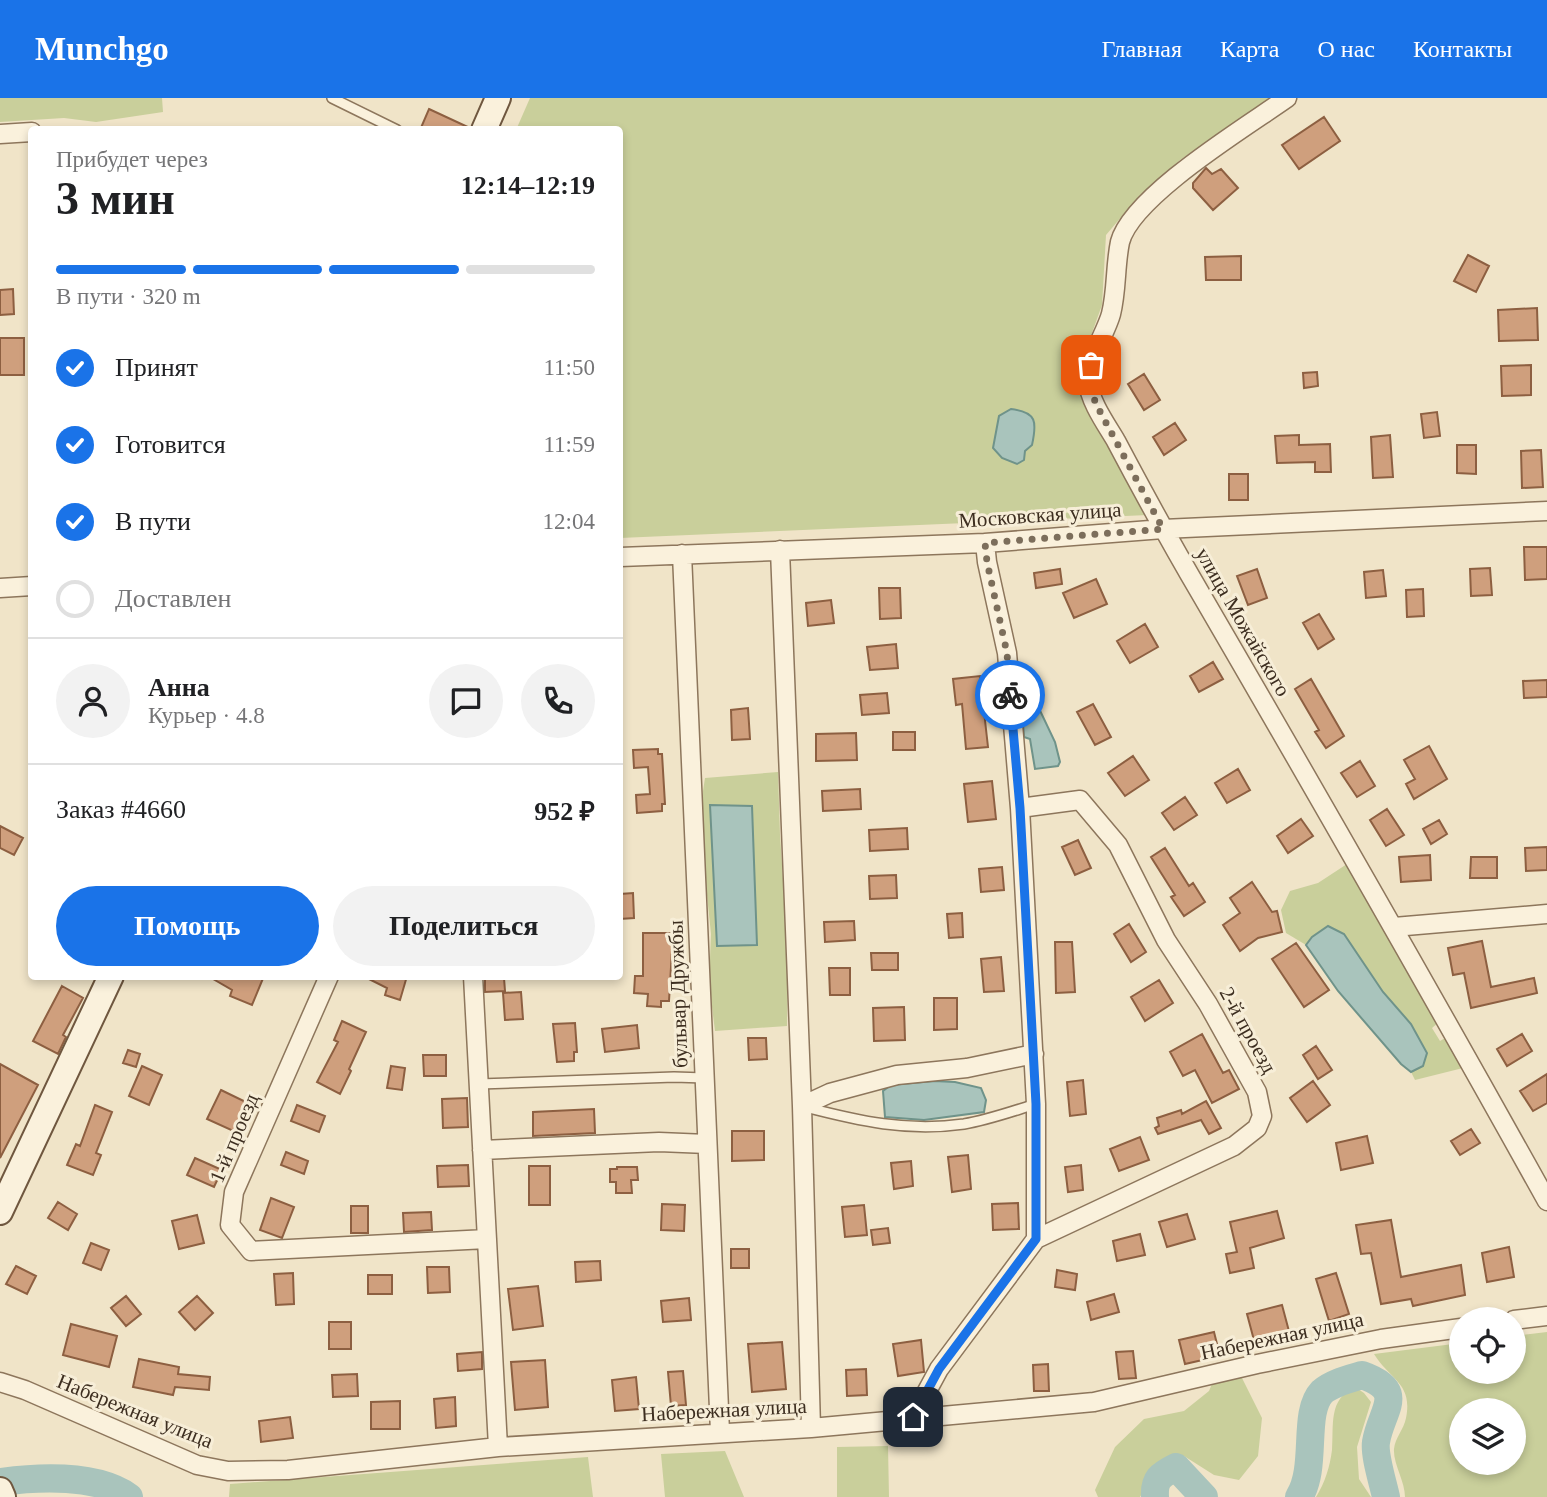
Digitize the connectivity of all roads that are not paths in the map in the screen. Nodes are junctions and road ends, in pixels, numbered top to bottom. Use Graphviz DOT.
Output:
graph roads {
  1 [pos="332,98"];
  2 [pos="498,98"];
  3 [pos="1287,98"];
  4 [pos="389,126"];
  5 [pos="486,126"];
  6 [pos="28,132"];
  7 [pos="0,134"];
  8 [pos="1547,511"];
  9 [pos="1163,529"];
  10 [pos="985,543"];
  11 [pos="780,550"];
  12 [pos="682,554"];
  13 [pos="623,557"];
  14 [pos="28,586"];
  15 [pos="0,588"];
  16 [pos="1020,808"];
  17 [pos="1547,914"];
  18 [pos="1394,928"];
  19 [pos="109,980"];
  20 [pos="327,980"];
  21 [pos="473,980"];
  22 [pos="1034,1054"];
  23 [pos="705,1078"];
  24 [pos="479,1084"];
  25 [pos="1036,1104"];
  26 [pos="802,1106"];
  27 [pos="708,1144"];
  28 [pos="482,1150"];
  29 [pos="1547,1201"];
  30 [pos="0,1212"];
  31 [pos="487,1239"];
  32 [pos="1036,1239"];
  33 [pos="1547,1316"];
  34 [pos="1526,1319"];
  35 [pos="1449,1330"];
  36 [pos="0,1382"];
  37 [pos="913,1417"];
  38 [pos="811,1428"];
  39 [pos="720,1432"];
  40 [pos="498,1447"];
  41 [pos="0,1490"];
  42 [pos="3,1497"];
  1 -- 4 [label="lane"];
  2 -- 5 [label="street"];
  3 -- 9 [label="street, улица Можайского"];
  6 -- 7 [label="street"];
  8 -- 9 [label="street, Московская улица"];
  9 -- 10 [label="street, Московская улица"];
  9 -- 18 [label="street, улица Можайского"];
  10 -- 11 [label="street, Московская улица"];
  10 -- 16 [label="street"];
  11 -- 12 [label="street, Московская улица"];
  11 -- 26 [label="street"];
  12 -- 13 [label="street, Московская улица"];
  12 -- 23 [label="street, бульвар Дружбы"];
  14 -- 15 [label="street"];
  16 -- 22 [label="street"];
  16 -- 32 [label="street, 2-й проезд"];
  17 -- 18 [label="street"];
  18 -- 29 [label="street, улица Можайского"];
  19 -- 30 [label="street"];
  20 -- 31 [label="street, 1-й проезд"];
  21 -- 24 [label="street"];
  22 -- 25 [label="street"];
  22 -- 26 [label="street"];
  23 -- 24 [label="lane"];
  23 -- 27 [label="street, бульвар Дружбы"];
  24 -- 28 [label="street"];
  25 -- 26 [label="lane"];
  25 -- 32 [label="street"];
  26 -- 38 [label="street"];
  27 -- 28 [label="street"];
  27 -- 39 [label="street, бульвар Дружбы"];
  28 -- 31 [label="street"];
  31 -- 40 [label="street"];
  32 -- 37 [label="street, 2-й проезд"];
  33 -- 34 [label="street"];
  35 -- 37 [label="street, Набережная улица"];
  36 -- 40 [label="street, Набережная улица"];
  37 -- 38 [label="street, Набережная улица"];
  38 -- 39 [label="street, Набережная улица"];
  39 -- 40 [label="street, Набережная улица"];
  41 -- 42 [label="street"];
}
